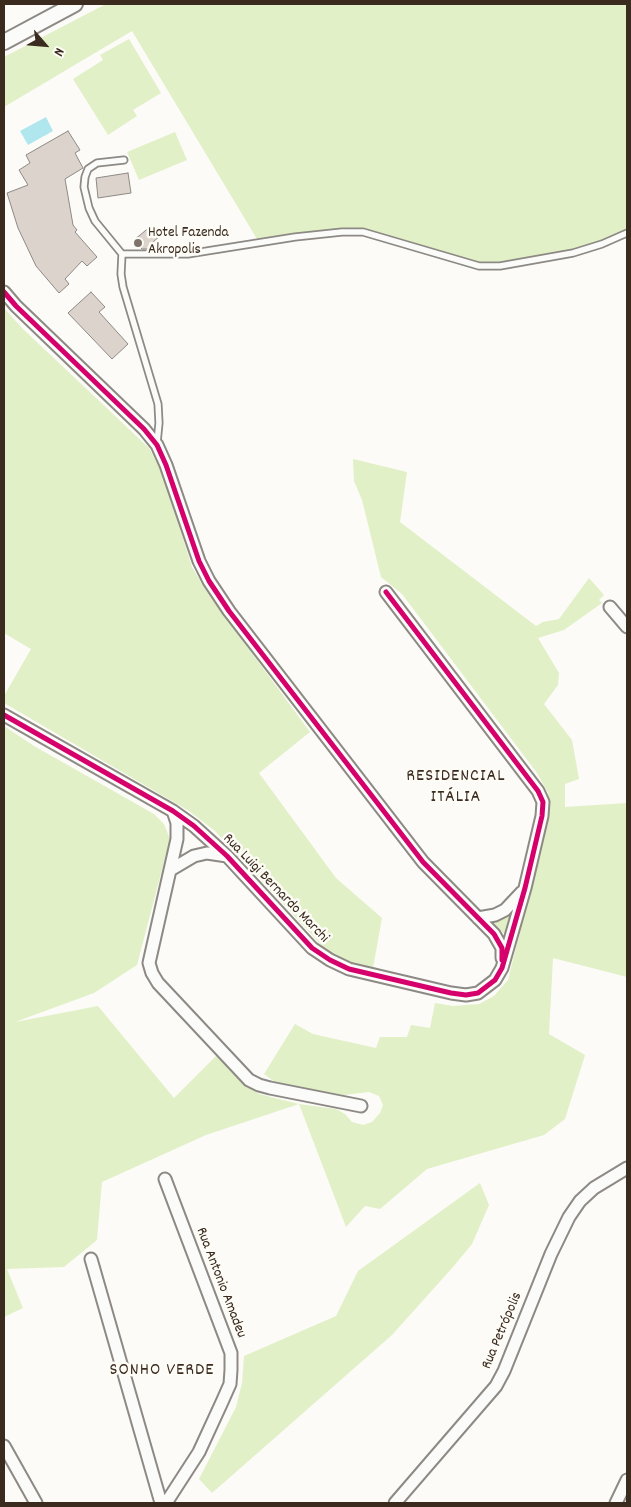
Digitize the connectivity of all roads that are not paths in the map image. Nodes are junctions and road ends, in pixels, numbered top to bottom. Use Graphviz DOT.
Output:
graph roads {
  1 [pos="75,4"];
  2 [pos="4,42"];
  3 [pos="124,160"];
  4 [pos="627,233"];
  5 [pos="122,254"];
  6 [pos="4,292"];
  7 [pos="157,445"];
  8 [pos="386,592"];
  9 [pos="610,606"];
  10 [pos="627,627"];
  11 [pos="4,715"];
  12 [pos="173,811"];
  13 [pos="228,856"];
  14 [pos="172,868"];
  15 [pos="525,888"];
  16 [pos="478,918"];
  17 [pos="502,968"];
  18 [pos="361,1106"];
  19 [pos="627,1168"];
  20 [pos="165,1179"];
  21 [pos="91,1260"];
  22 [pos="4,1446"];
  23 [pos="627,1480"];
  24 [pos="36,1503"];
  25 [pos="161,1503"];
  26 [pos="166,1503"];
  27 [pos="395,1503"];
  28 [pos="616,1503"];
  1 -- 2 [label="street"];
  3 -- 5 [label="lane"];
  4 -- 5 [label="lane"];
  5 -- 7 [label="lane"];
  6 -- 7 [label="street"];
  7 -- 16 [label="street"];
  8 -- 15 [label="street, Rua Luigi Bernardo Marchi"];
  9 -- 10 [label="street"];
  11 -- 12 [label="street, Rua Luigi Bernardo Marchi"];
  12 -- 13 [label="street, Rua Luigi Bernardo Marchi"];
  12 -- 14 [label="street"];
  13 -- 14 [label="street"];
  13 -- 17 [label="street, Rua Luigi Bernardo Marchi"];
  14 -- 18 [label="street"];
  15 -- 16 [label="street"];
  15 -- 17 [label="street, Rua Luigi Bernardo Marchi"];
  16 -- 17 [label="street"];
  19 -- 27 [label="street, Rua Petrópolis"];
  20 -- 26 [label="street, Rua Antonio Amadeu"];
  21 -- 25 [label="street"];
  22 -- 24 [label="street"];
  23 -- 28 [label="street"];
}
